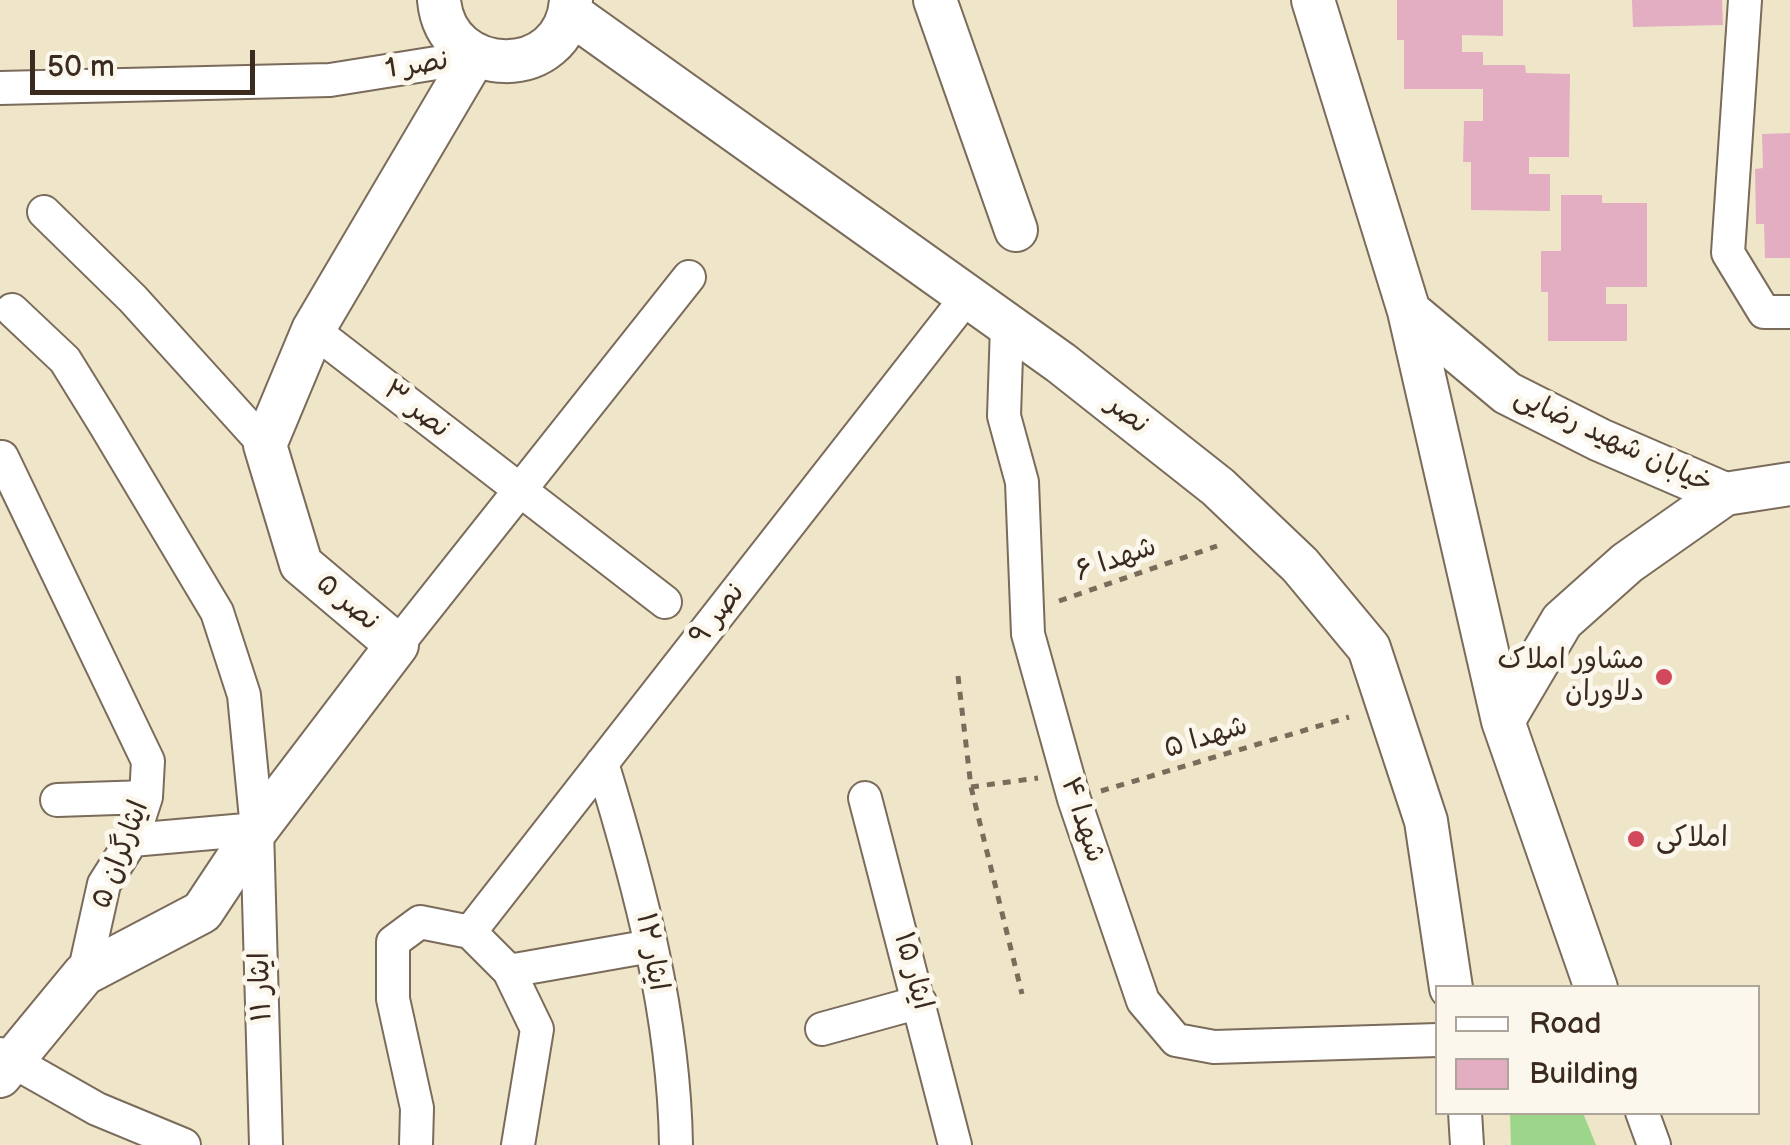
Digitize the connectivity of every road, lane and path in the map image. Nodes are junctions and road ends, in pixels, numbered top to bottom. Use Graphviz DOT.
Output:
graph roads {
  1 [pos="439,0"];
  2 [pos="935,0"];
  3 [pos="1313,0"];
  4 [pos="1745,0"];
  5 [pos="570,6"];
  6 [pos="474,56"];
  7 [pos="0,88"];
  8 [pos="44,212"];
  9 [pos="1016,230"];
  10 [pos="689,277"];
  11 [pos="966,298"];
  12 [pos="12,310"];
  13 [pos="1409,311"];
  14 [pos="1790,312"];
  15 [pos="1007,326"];
  16 [pos="314,330"];
  17 [pos="265,446"];
  18 [pos="2,457"];
  19 [pos="1790,484"];
  20 [pos="519,490"];
  21 [pos="1725,494"];
  22 [pos="1217,546"];
  23 [pos="665,602"];
  24 [pos="1028,612"];
  25 [pos="396,645"];
  26 [pos="958,676"];
  27 [pos="1349,716"];
  28 [pos="1503,721"];
  29 [pos="602,763"];
  30 [pos="972,787"];
  31 [pos="1071,787"];
  32 [pos="146,797"];
  33 [pos="865,798"];
  34 [pos="56,800"];
  35 [pos="257,829"];
  36 [pos="132,840"];
  37 [pos="470,932"];
  38 [pos="651,946"];
  39 [pos="509,971"];
  40 [pos="84,974"];
  41 [pos="1451,985"];
  42 [pos="1595,985"];
  43 [pos="1022,994"];
  44 [pos="920,1002"];
  45 [pos="822,1028"];
  46 [pos="1435,1040"];
  47 [pos="4,1063"];
  48 [pos="1464,1115"];
  49 [pos="1643,1115"];
  50 [pos="184,1144"];
  51 [pos="266,1145"];
  52 [pos="416,1145"];
  53 [pos="518,1145"];
  54 [pos="676,1145"];
  55 [pos="955,1145"];
  56 [pos="1467,1145"];
  57 [pos="1654,1145"];
  1 -- 6 [label="street"];
  2 -- 9 [label="street"];
  3 -- 13 [label="street"];
  4 -- 14 [label="street"];
  5 -- 6 [label="street, نصر"];
  5 -- 11 [label="street, نصر"];
  6 -- 7 [label="street, نصر 1"];
  6 -- 16 [label="street"];
  8 -- 17 [label="street"];
  10 -- 20 [label="street"];
  11 -- 15 [label="street, نصر"];
  11 -- 29 [label="street, نصر ۹"];
  12 -- 35 [label="street, ایثار ۱۱"];
  13 -- 21 [label="street, خیابان شهید رضایی"];
  13 -- 28 [label="street"];
  15 -- 24 [label="street, شهدا ۴"];
  15 -- 41 [label="street, نصر"];
  16 -- 17 [label="street"];
  16 -- 20 [label="street, نصر ۳"];
  17 -- 25 [label="street, نصر ۵"];
  18 -- 32 [label="street, ایثارگران ۵"];
  19 -- 21 [label="street, خیابان شهید رضایی"];
  20 -- 23 [label="street, نصر ۳"];
  20 -- 25 [label="street"];
  21 -- 28 [label="street, خیابان شهید رضایی"];
  22 -- 24 [label="path, شهدا ۶"];
  24 -- 31 [label="street, شهدا ۴"];
  25 -- 35 [label="street"];
  26 -- 30 [label="path"];
  27 -- 31 [label="path, شهدا ۵"];
  28 -- 42 [label="street"];
  29 -- 37 [label="street, نصر ۹"];
  29 -- 38 [label="street, ایثار ۱۲"];
  30 -- 31 [label="path, شهدا ۵"];
  30 -- 43 [label="path"];
  31 -- 46 [label="street, شهدا ۴"];
  32 -- 34 [label="street"];
  32 -- 36 [label="street, ایثارگران ۵"];
  33 -- 44 [label="street, ایثار ۱۵"];
  35 -- 36 [label="street"];
  35 -- 40 [label="street"];
  35 -- 51 [label="street, ایثار ۱۱"];
  36 -- 40 [label="street, ایثارگران ۵"];
  37 -- 39 [label="street"];
  37 -- 52 [label="street"];
  38 -- 39 [label="street"];
  38 -- 54 [label="street, ایثار ۱۲"];
  39 -- 53 [label="street"];
  40 -- 47 [label="street, ایثارگران ۵"];
  44 -- 45 [label="street"];
  44 -- 55 [label="street, ایثار ۱۵"];
  47 -- 50 [label="street"];
  48 -- 56 [label="street"];
  49 -- 57 [label="street"];
}
